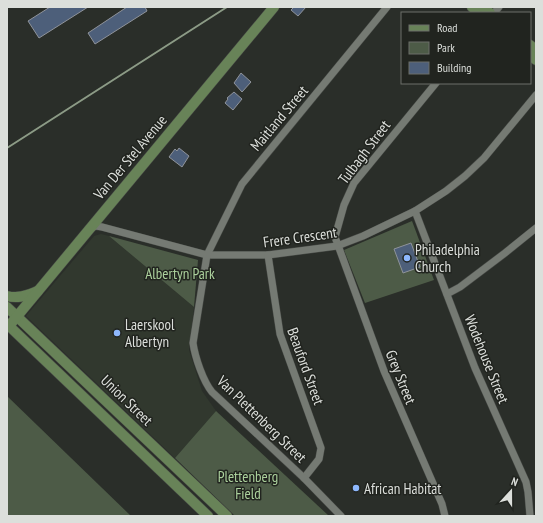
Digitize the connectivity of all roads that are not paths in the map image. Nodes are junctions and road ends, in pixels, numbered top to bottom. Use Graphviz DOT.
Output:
graph roads {
  1 [pos="274,7"];
  2 [pos="387,7"];
  3 [pos="435,84"];
  4 [pos="536,95"];
  5 [pos="415,211"];
  6 [pos="536,228"];
  7 [pos="88,229"];
  8 [pos="337,246"];
  9 [pos="207,255"];
  10 [pos="268,256"];
  11 [pos="39,290"];
  12 [pos="447,294"];
  13 [pos="7,296"];
  14 [pos="7,307"];
  15 [pos="17,317"];
  16 [pos="8,325"];
  17 [pos="149,441"];
  18 [pos="140,451"];
  19 [pos="304,478"];
  20 [pos="208,516"];
  21 [pos="227,516"];
  22 [pos="341,516"];
  23 [pos="445,516"];
  24 [pos="530,516"];
  1 -- 7 [label="main road, Van Der Stel Avenue"];
  2 -- 9 [label="street, Maitland Street"];
  3 -- 8 [label="street, Tulbagh Street"];
  4 -- 5 [label="street, Frere Crescent"];
  5 -- 8 [label="street, Frere Crescent"];
  5 -- 12 [label="street, Wodehouse Street"];
  6 -- 12 [label="street"];
  7 -- 9 [label="street, Frere Crescent"];
  7 -- 11 [label="main road, Van Der Stel Avenue"];
  8 -- 10 [label="street, Frere Crescent"];
  8 -- 23 [label="street, Grey Street"];
  9 -- 10 [label="street, Frere Crescent"];
  9 -- 19 [label="street, Van Plettenberg Street"];
  10 -- 19 [label="street, Beauford Street"];
  11 -- 13 [label="main road"];
  11 -- 15 [label="main road, Van Der Stel Avenue"];
  12 -- 24 [label="street, Wodehouse Street"];
  14 -- 15 [label="main road, Union Street"];
  15 -- 16 [label="main road, Van Der Stel Avenue"];
  15 -- 17 [label="main road, Union Street"];
  16 -- 18 [label="main road, Union Street"];
  17 -- 18 [label="main road"];
  17 -- 21 [label="main road, Union Street"];
  18 -- 20 [label="main road, Union Street"];
  19 -- 22 [label="street, Van Plettenberg Street"];
}
